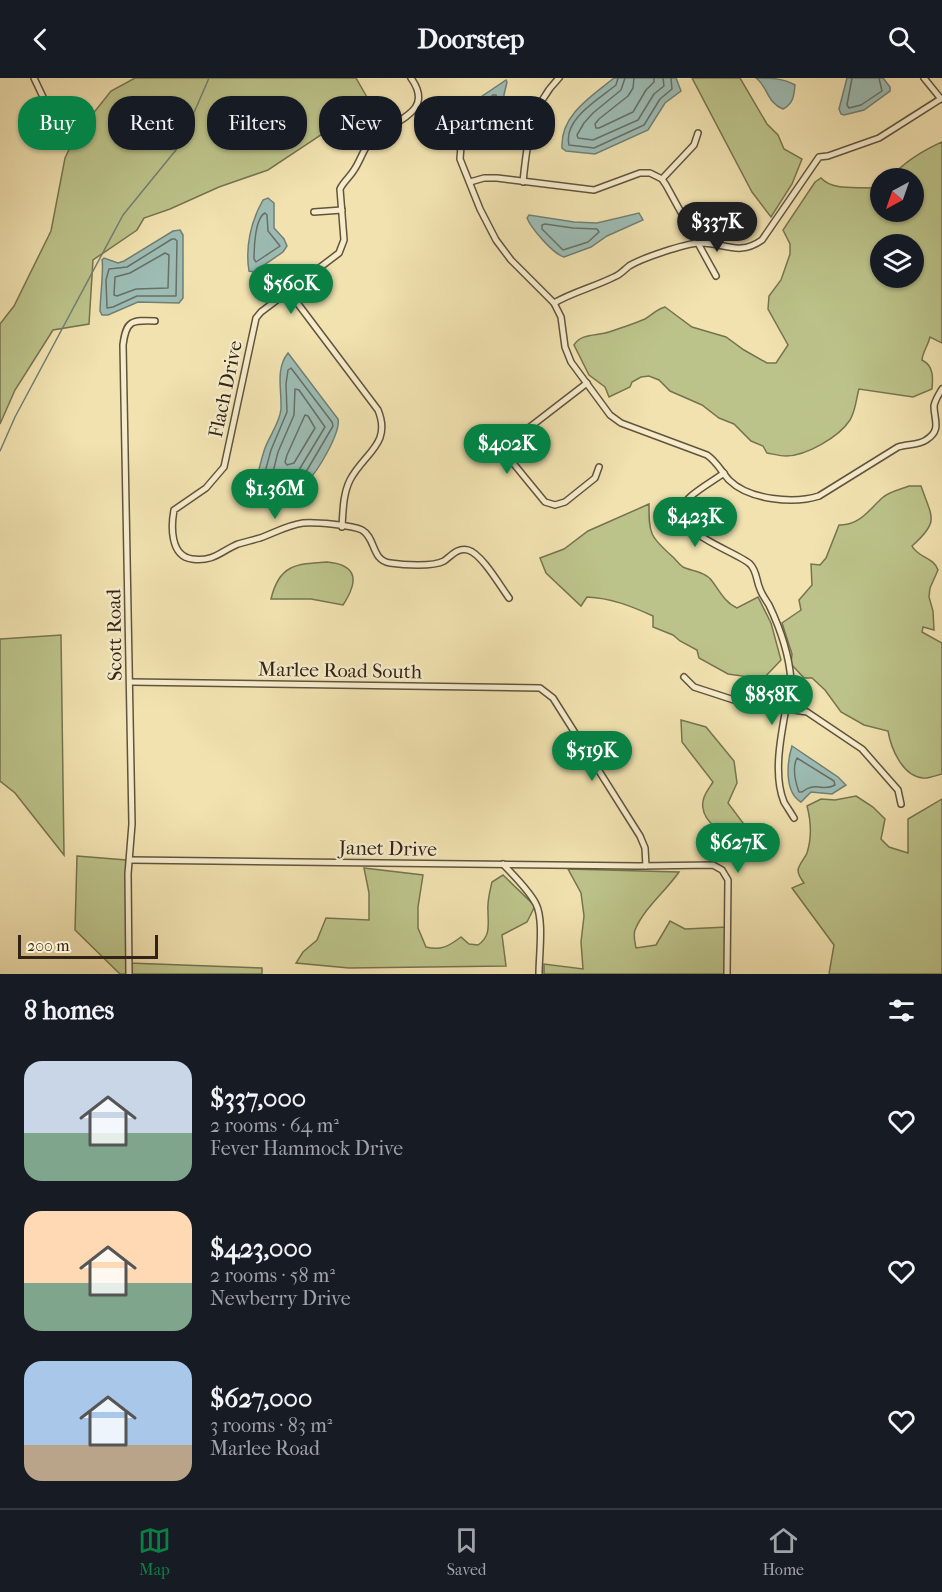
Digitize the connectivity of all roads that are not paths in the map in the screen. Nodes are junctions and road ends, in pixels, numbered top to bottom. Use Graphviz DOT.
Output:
graph roads {
  1 [pos="34,78"];
  2 [pos="411,78"];
  3 [pos="559,78"];
  4 [pos="924,78"];
  5 [pos="43,96"];
  6 [pos="941,99"];
  7 [pos="698,133"];
  8 [pos="461,150"];
  9 [pos="662,179"];
  10 [pos="470,182"];
  11 [pos="523,182"];
  12 [pos="342,210"];
  13 [pos="314,212"];
  14 [pos="698,243"];
  15 [pos="716,276"];
  16 [pos="289,292"];
  17 [pos="554,303"];
  18 [pos="155,321"];
  19 [pos="587,383"];
  20 [pos="942,389"];
  21 [pos="599,466"];
  22 [pos="724,473"];
  23 [pos="342,526"];
  24 [pos="509,598"];
  25 [pos="684,677"];
  26 [pos="130,682"];
  27 [pos="787,708"];
  28 [pos="902,804"];
  29 [pos="794,818"];
  30 [pos="130,860"];
  31 [pos="503,864"];
  32 [pos="646,866"];
  33 [pos="129,974"];
  34 [pos="538,974"];
  35 [pos="727,974"];
  1 -- 5 [label="street"];
  2 -- 12 [label="street, Flach Drive"];
  3 -- 11 [label="street"];
  4 -- 6 [label="street"];
  6 -- 14 [label="street"];
  7 -- 9 [label="street"];
  8 -- 10 [label="street"];
  9 -- 11 [label="street"];
  9 -- 14 [label="street"];
  10 -- 11 [label="street"];
  10 -- 17 [label="street"];
  12 -- 13 [label="street"];
  12 -- 16 [label="street, Flach Drive"];
  14 -- 15 [label="street"];
  14 -- 17 [label="street"];
  16 -- 23 [label="street"];
  16 -- 23 [label="street, Flach Drive"];
  17 -- 19 [label="street"];
  18 -- 26 [label="street, Scott Road"];
  19 -- 21 [label="street"];
  19 -- 22 [label="street"];
  20 -- 22 [label="street"];
  22 -- 27 [label="street"];
  23 -- 24 [label="street, Flach Drive"];
  25 -- 27 [label="street"];
  26 -- 30 [label="street, Scott Road"];
  26 -- 32 [label="street, Marlee Road South"];
  27 -- 28 [label="street"];
  27 -- 29 [label="street"];
  30 -- 31 [label="street, Janet Drive"];
  30 -- 33 [label="street, Scott Road"];
  31 -- 32 [label="street, Janet Drive"];
  31 -- 34 [label="street"];
  32 -- 35 [label="street, Janet Drive"];
}
